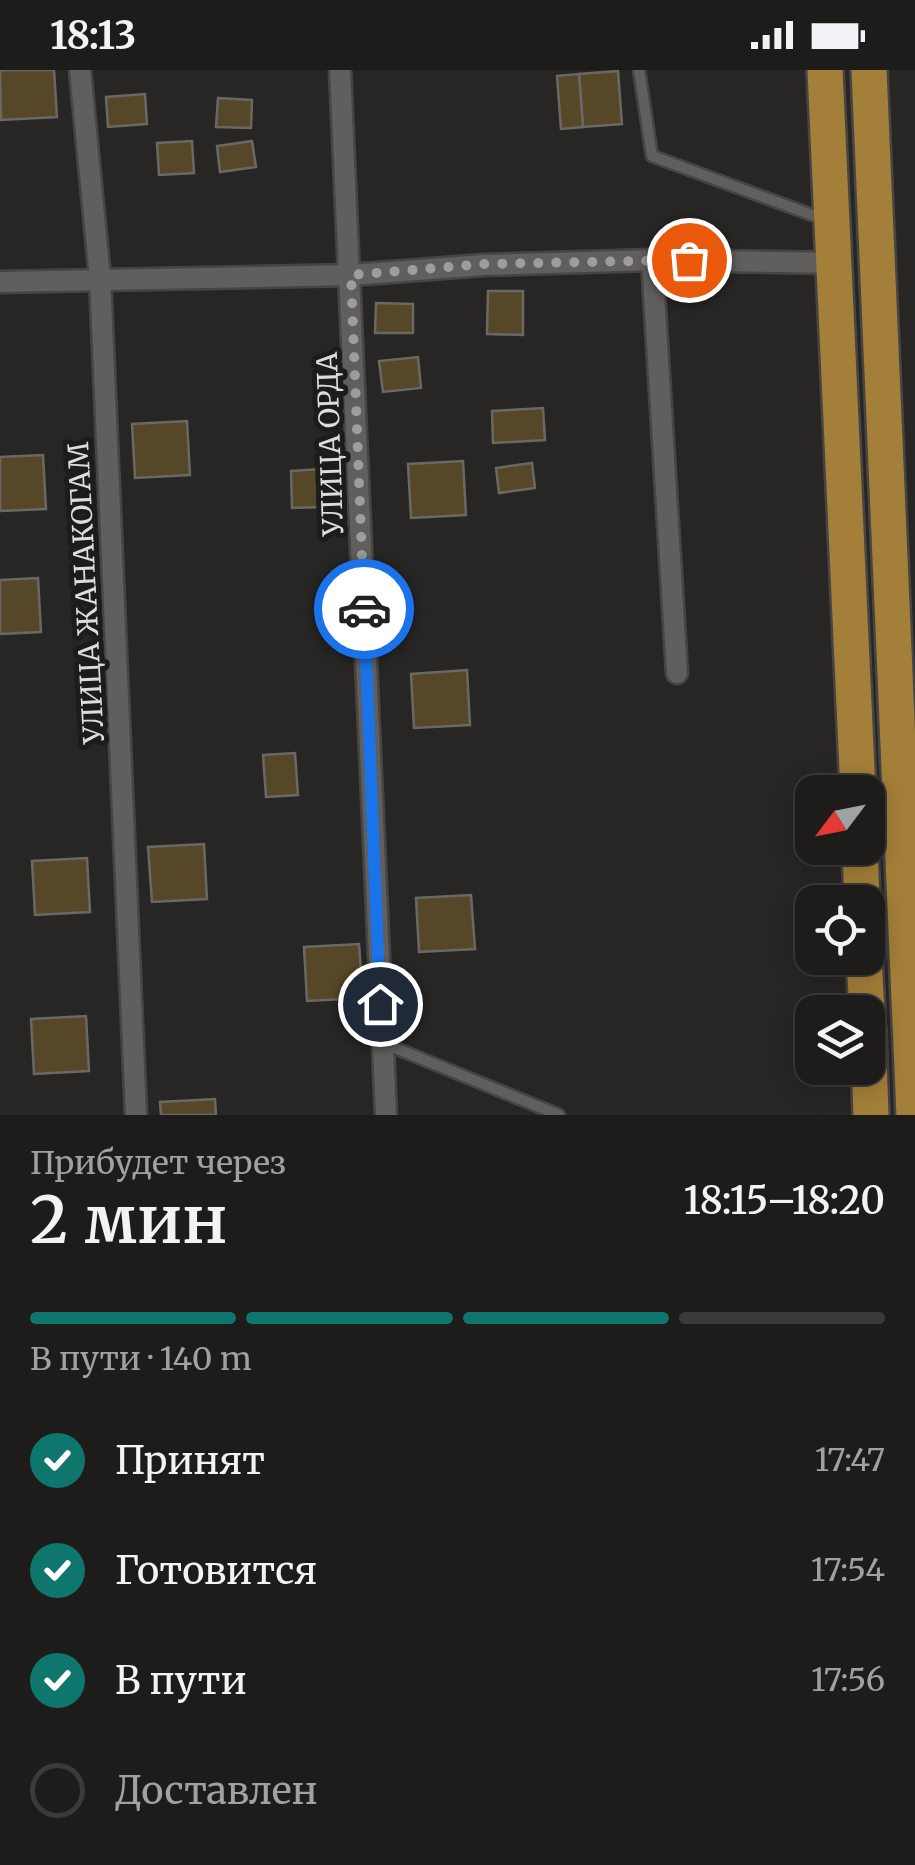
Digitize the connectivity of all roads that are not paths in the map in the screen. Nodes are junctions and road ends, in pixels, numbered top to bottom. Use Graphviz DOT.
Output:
graph roads {
  1 [pos="80,70"];
  2 [pos="340,70"];
  3 [pos="640,70"];
  4 [pos="826,70"];
  5 [pos="869,70"];
  6 [pos="833,222"];
  7 [pos="652,260"];
  8 [pos="835,263"];
  9 [pos="351,275"];
  10 [pos="100,278"];
  11 [pos="0,282"];
  12 [pos="676,673"];
  13 [pos="857,775"];
  14 [pos="382,1042"];
  15 [pos="870,1085"];
  16 [pos="136,1115"];
  17 [pos="386,1115"];
  18 [pos="559,1115"];
  19 [pos="871,1115"];
  20 [pos="914,1115"];
  1 -- 10 [label="street, УЛИЦА ЖАНАКОГАМ"];
  2 -- 9 [label="street, УЛИЦА ОРДА"];
  3 -- 6 [label="lane"];
  4 -- 6 [label="highway"];
  5 -- 20 [label="highway"];
  6 -- 8 [label="highway"];
  7 -- 8 [label="street"];
  7 -- 9 [label="street"];
  7 -- 12 [label="street"];
  8 -- 13 [label="highway"];
  9 -- 10 [label="street"];
  9 -- 14 [label="street, УЛИЦА ОРДА"];
  10 -- 11 [label="street"];
  10 -- 16 [label="street, УЛИЦА ЖАНАКОГАМ"];
  14 -- 17 [label="street, УЛИЦА ОРДА"];
  14 -- 18 [label="lane"];
  15 -- 19 [label="highway"];
}
